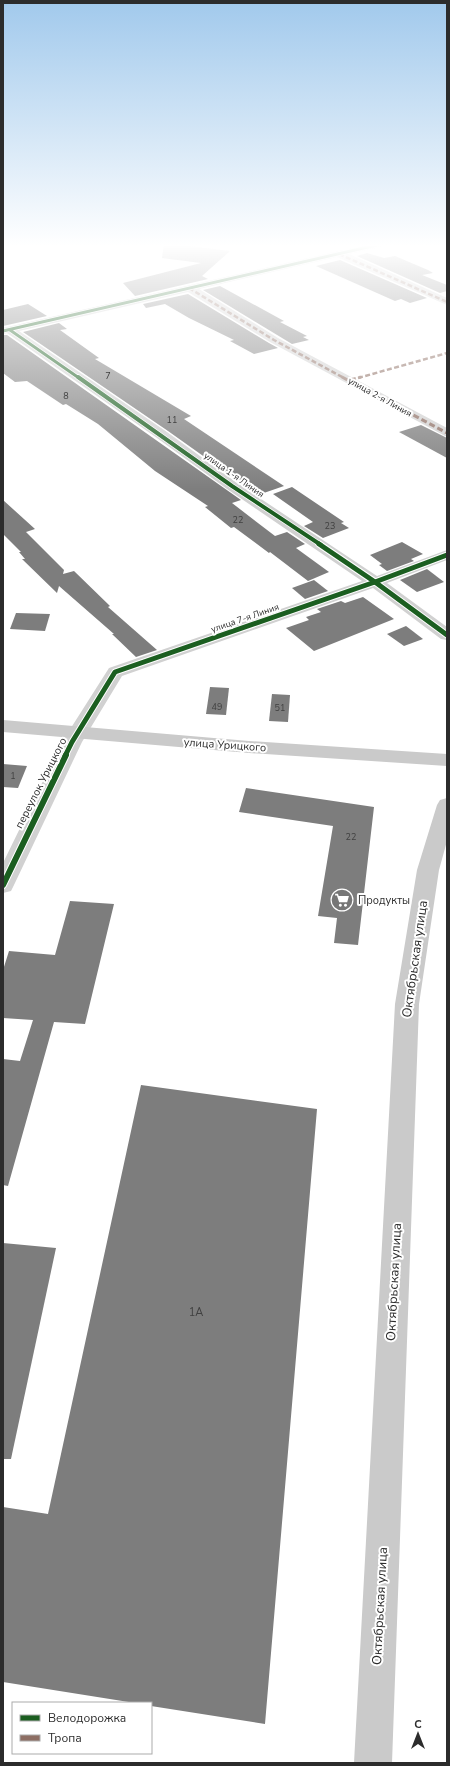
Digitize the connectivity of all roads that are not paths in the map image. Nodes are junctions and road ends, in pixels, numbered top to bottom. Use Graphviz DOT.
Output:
graph roads {
  1 [pos="26,326"];
  2 [pos="252,326"];
  3 [pos="6,331"];
  4 [pos="447,433"];
  5 [pos="447,555"];
  6 [pos="375,582"];
  7 [pos="447,635"];
  8 [pos="3,726"];
  9 [pos="78,733"];
  10 [pos="447,760"];
  11 [pos="447,805"];
  12 [pos="3,885"];
  13 [pos="373,1763"];
  1 -- 3 [label="street"];
  2 -- 4 [label="street, улица 2-я Линия"];
  3 -- 6 [label="street, улица 1-я Линия"];
  5 -- 6 [label="street, улица 7-я Линия"];
  6 -- 7 [label="street, улица 1-я Линия"];
  6 -- 9 [label="street, улица 7-я Линия"];
  8 -- 9 [label="main road, улица Урицкого"];
  9 -- 10 [label="main road, улица Урицкого"];
  9 -- 12 [label="street, переулок Урицкого"];
  11 -- 13 [label="main road, Октябрьская улица"];
}
